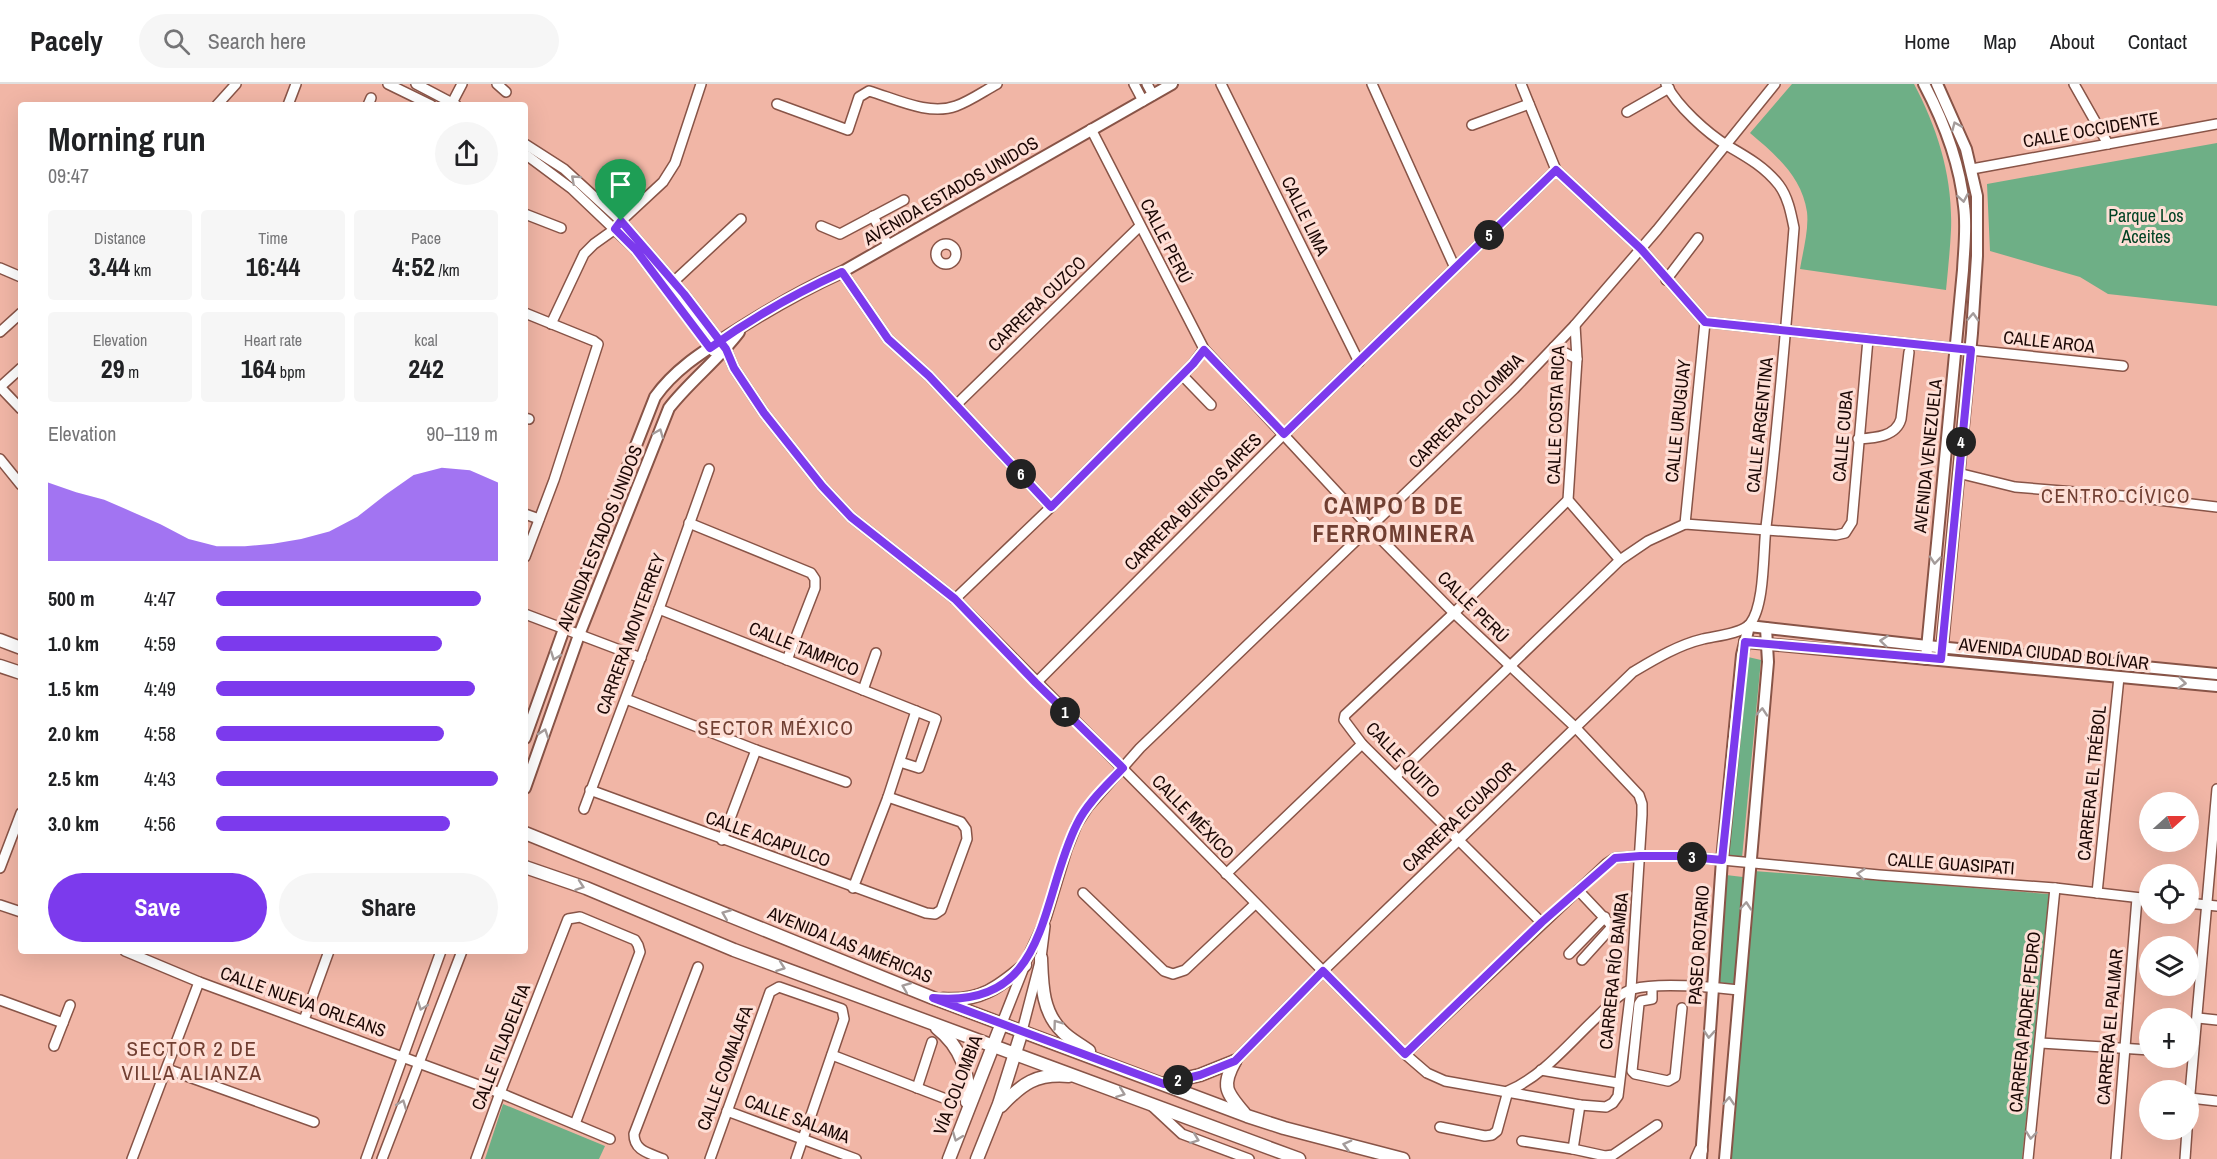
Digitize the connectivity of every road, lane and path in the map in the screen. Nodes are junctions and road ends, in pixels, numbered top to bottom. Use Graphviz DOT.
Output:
graph roads {
  1 [pos="236,84"];
  2 [pos="296,84"];
  3 [pos="388,84"];
  4 [pos="416,84"];
  5 [pos="462,84"];
  6 [pos="497,84"];
  7 [pos="701,84"];
  8 [pos="998,84"];
  9 [pos="1134,84"];
  10 [pos="1147,84"];
  11 [pos="1172,84"];
  12 [pos="1221,84"];
  13 [pos="1372,84"];
  14 [pos="1521,84"];
  15 [pos="1774,84"];
  16 [pos="1924,84"];
  17 [pos="1937,84"];
  18 [pos="2074,84"];
  19 [pos="1667,86"];
  20 [pos="985,87"];
  21 [pos="506,92"];
  22 [pos="1148,98"];
  23 [pos="220,102"];
  24 [pos="289,102"];
  25 [pos="425,102"];
  26 [pos="449,102"];
  27 [pos="454,102"];
  28 [pos="777,104"];
  29 [pos="1529,104"];
  30 [pos="1627,112"];
  31 [pos="2217,124"];
  32 [pos="1472,125"];
  33 [pos="1091,129"];
  34 [pos="1726,144"];
  35 [pos="2108,144"];
  36 [pos="528,146"];
  37 [pos="528,156"];
  38 [pos="1972,169"];
  39 [pos="1556,170"];
  40 [pos="904,200"];
  41 [pos="528,215"];
  42 [pos="873,216"];
  43 [pos="741,219"];
  44 [pos="618,225"];
  45 [pos="821,226"];
  46 [pos="1140,226"];
  47 [pos="561,228"];
  48 [pos="1698,238"];
  49 [pos="888,245"];
  50 [pos="1641,249"];
  51 [pos="0,268"];
  52 [pos="1455,268"];
  53 [pos="842,272"];
  54 [pos="18,276"];
  55 [pos="1666,280"];
  56 [pos="673,282"];
  57 [pos="666,289"];
  58 [pos="528,314"];
  59 [pos="18,316"];
  60 [pos="1705,322"];
  61 [pos="550,324"];
  62 [pos="1575,325"];
  63 [pos="0,332"];
  64 [pos="1785,332"];
  65 [pos="1868,339"];
  66 [pos="1554,347"];
  67 [pos="1956,348"];
  68 [pos="719,349"];
  69 [pos="1204,350"];
  70 [pos="1971,350"];
  71 [pos="1909,352"];
  72 [pos="1577,360"];
  73 [pos="1359,362"];
  74 [pos="2123,366"];
  75 [pos="18,371"];
  76 [pos="1182,375"];
  77 [pos="0,387"];
  78 [pos="956,405"];
  79 [pos="1211,405"];
  80 [pos="18,406"];
  81 [pos="1284,434"];
  82 [pos="1858,439"];
  83 [pos="0,459"];
  84 [pos="709,469"];
  85 [pos="1958,473"];
  86 [pos="18,481"];
  87 [pos="1568,500"];
  88 [pos="1051,507"];
  89 [pos="2217,507"];
  90 [pos="528,515"];
  91 [pos="539,519"];
  92 [pos="689,523"];
  93 [pos="1685,524"];
  94 [pos="1371,528"];
  95 [pos="1766,529"];
  96 [pos="528,549"];
  97 [pos="1620,560"];
  98 [pos="955,599"];
  99 [pos="1759,608"];
  100 [pos="659,609"];
  101 [pos="1454,613"];
  102 [pos="528,615"];
  103 [pos="1749,626"];
  104 [pos="1766,628"];
  105 [pos="564,629"];
  106 [pos="1729,634"];
  107 [pos="579,635"];
  108 [pos="0,640"];
  109 [pos="1745,642"];
  110 [pos="1768,645"];
  111 [pos="1927,646"];
  112 [pos="18,647"];
  113 [pos="1942,647"];
  114 [pos="876,653"];
  115 [pos="641,658"];
  116 [pos="1926,659"];
  117 [pos="1941,659"];
  118 [pos="787,660"];
  119 [pos="0,666"];
  120 [pos="1509,667"];
  121 [pos="18,672"];
  122 [pos="2217,674"];
  123 [pos="2119,677"];
  124 [pos="1036,683"];
  125 [pos="2217,686"];
  126 [pos="863,690"];
  127 [pos="626,699"];
  128 [pos="916,711"];
  129 [pos="1575,727"];
  130 [pos="528,730"];
  131 [pos="1362,744"];
  132 [pos="756,750"];
  133 [pos="900,762"];
  134 [pos="1123,768"];
  135 [pos="1396,777"];
  136 [pos="528,780"];
  137 [pos="846,782"];
  138 [pos="2217,789"];
  139 [pos="590,790"];
  140 [pos="888,797"];
  141 [pos="1642,804"];
  142 [pos="584,809"];
  143 [pos="18,821"];
  144 [pos="528,833"];
  145 [pos="722,840"];
  146 [pos="1458,841"];
  147 [pos="1640,856"];
  148 [pos="1722,860"];
  149 [pos="1750,863"];
  150 [pos="0,868"];
  151 [pos="528,868"];
  152 [pos="1227,874"];
  153 [pos="852,888"];
  154 [pos="2055,888"];
  155 [pos="1578,890"];
  156 [pos="1083,893"];
  157 [pos="2097,893"];
  158 [pos="2137,898"];
  159 [pos="0,904"];
  160 [pos="1256,904"];
  161 [pos="2199,904"];
  162 [pos="2206,905"];
  163 [pos="2217,906"];
  164 [pos="18,911"];
  165 [pos="1605,917"];
  166 [pos="1046,918"];
  167 [pos="1542,922"];
  168 [pos="131,954"];
  169 [pos="328,954"];
  170 [pos="440,954"];
  171 [pos="461,954"];
  172 [pos="1569,954"];
  173 [pos="1041,958"];
  174 [pos="1582,960"];
  175 [pos="1024,965"];
  176 [pos="698,967"];
  177 [pos="1323,971"];
  178 [pos="199,982"];
  179 [pos="1652,987"];
  180 [pos="1713,987"];
  181 [pos="1631,989"];
  182 [pos="1739,990"];
  183 [pos="933,998"];
  184 [pos="0,1000"];
  185 [pos="70,1005"];
  186 [pos="1682,1008"];
  187 [pos="2199,1008"];
  188 [pos="2199,1018"];
  189 [pos="304,1020"];
  190 [pos="2217,1020"];
  191 [pos="929,1022"];
  192 [pos="63,1023"];
  193 [pos="1002,1023"];
  194 [pos="1022,1031"];
  195 [pos="932,1042"];
  196 [pos="2041,1043"];
  197 [pos="54,1046"];
  198 [pos="993,1046"];
  199 [pos="2126,1048"];
  200 [pos="2139,1049"];
  201 [pos="1016,1053"];
  202 [pos="1405,1054"];
  203 [pos="832,1055"];
  204 [pos="404,1056"];
  205 [pos="1102,1061"];
  206 [pos="1235,1061"];
  207 [pos="418,1062"];
  208 [pos="167,1069"];
  209 [pos="1541,1070"];
  210 [pos="1085,1079"];
  211 [pos="1618,1083"];
  212 [pos="1164,1084"];
  213 [pos="917,1088"];
  214 [pos="1509,1091"];
  215 [pos="500,1093"];
  216 [pos="946,1099"];
  217 [pos="2199,1099"];
  218 [pos="2217,1101"];
  219 [pos="1613,1103"];
  220 [pos="1151,1105"];
  221 [pos="1580,1105"];
  222 [pos="727,1111"];
  223 [pos="996,1111"];
  224 [pos="966,1115"];
  225 [pos="1247,1116"];
  226 [pos="314,1122"];
  227 [pos="575,1124"];
  228 [pos="1657,1125"];
  229 [pos="1440,1127"];
  230 [pos="610,1139"];
  231 [pos="803,1139"];
  232 [pos="2186,1140"];
  233 [pos="1522,1141"];
  234 [pos="1573,1149"];
  235 [pos="1699,1156"];
  236 [pos="135,1158"];
  237 [pos="366,1159"];
  238 [pos="382,1159"];
  239 [pos="476,1159"];
  240 [pos="663,1159"];
  241 [pos="710,1159"];
  242 [pos="796,1159"];
  243 [pos="856,1159"];
  244 [pos="948,1159"];
  245 [pos="977,1159"];
  246 [pos="1249,1159"];
  247 [pos="1299,1159"];
  248 [pos="1403,1159"];
  249 [pos="1725,1159"];
  250 [pos="2028,1159"];
  251 [pos="2116,1159"];
  252 [pos="2185,1159"];
  1 -- 23 [label="street"];
  2 -- 24 [label="street"];
  3 -- 25 [label="street"];
  4 -- 26 [label="street"];
  5 -- 27 [label="street"];
  6 -- 21 [label="street"];
  7 -- 44 [label="street"];
  8 -- 20 [label="street"];
  9 -- 22 [label="street"];
  10 -- 22 [label="street"];
  11 -- 22 [label="street, AVENIDA ESTADOS UNIDOS"];
  12 -- 73 [label="street, CALLE LIMA"];
  13 -- 52 [label="street"];
  14 -- 29 [label="street"];
  15 -- 34 [label="street, CARRERA COLOMBIA"];
  16 -- 67 [label="street, AVENIDA VENEZUELA, one-way"];
  38 -- 17 [label="street, AVENIDA VENEZUELA, one-way"];
  18 -- 35 [label="street"];
  19 -- 30 [label="street"];
  19 -- 34 [label="street, CALLE ARGENTINA"];
  20 -- 28 [label="street"];
  22 -- 33 [label="street, AVENIDA ESTADOS UNIDOS"];
  29 -- 32 [label="street"];
  29 -- 39 [label="street"];
  31 -- 35 [label="street, CALLE OCCIDENTE"];
  33 -- 46 [label="street, CALLE PERÚ"];
  33 -- 49 [label="street, AVENIDA ESTADOS UNIDOS"];
  34 -- 50 [label="street, CARRERA COLOMBIA"];
  34 -- 64 [label="street, CALLE ARGENTINA"];
  35 -- 38 [label="street, CALLE OCCIDENTE"];
  44 -- 36 [label="street, one-way"];
  37 -- 44 [label="street"];
  70 -- 38 [label="street, AVENIDA VENEZUELA, one-way"];
  39 -- 50 [label="street"];
  39 -- 52 [label="street, CARRERA BUENOS AIRES"];
  40 -- 42 [label="street"];
  41 -- 47 [label="street"];
  42 -- 45 [label="street"];
  42 -- 49 [label="street"];
  43 -- 56 [label="street"];
  44 -- 56 [label="street"];
  44 -- 57 [label="street"];
  44 -- 61 [label="street"];
  46 -- 69 [label="street, CALLE PERÚ"];
  46 -- 78 [label="street, CARRERA CUZCO"];
  48 -- 55 [label="street"];
  49 -- 53 [label="street, AVENIDA ESTADOS UNIDOS"];
  50 -- 55 [label="street"];
  50 -- 62 [label="street, CARRERA COLOMBIA"];
  51 -- 54 [label="street"];
  52 -- 73 [label="street, CARRERA BUENOS AIRES"];
  53 -- 68 [label="street, AVENIDA ESTADOS UNIDOS"];
  53 -- 78 [label="street"];
  55 -- 60 [label="street"];
  56 -- 57 [label="street"];
  56 -- 68 [label="street"];
  57 -- 68 [label="street"];
  58 -- 61 [label="street"];
  59 -- 63 [label="street"];
  60 -- 64 [label="street, CALLE AROA"];
  60 -- 93 [label="street, CALLE URUGUAY"];
  61 -- 91 [label="street"];
  62 -- 66 [label="street, CARRERA COLOMBIA"];
  62 -- 72 [label="street, CALLE COSTA RICA"];
  64 -- 65 [label="street, CALLE AROA"];
  64 -- 95 [label="street, CALLE ARGENTINA"];
  65 -- 67 [label="street, CALLE AROA"];
  65 -- 82 [label="street, CALLE CUBA"];
  66 -- 72 [label="street"];
  66 -- 94 [label="street, CARRERA COLOMBIA"];
  67 -- 70 [label="street, CALLE AROA"];
  67 -- 111 [label="street, AVENIDA VENEZUELA, one-way"];
  68 -- 98 [label="street, CALLE MÉXICO"];
  68 -- 105 [label="street, AVENIDA ESTADOS UNIDOS"];
  107 -- 68 [label="street, AVENIDA ESTADOS UNIDOS, one-way"];
  69 -- 76 [label="street"];
  69 -- 81 [label="street, CALLE PERÚ"];
  70 -- 74 [label="street, CALLE AROA"];
  70 -- 85 [label="street, AVENIDA VENEZUELA"];
  71 -- 82 [label="street"];
  72 -- 87 [label="street, CALLE COSTA RICA"];
  73 -- 81 [label="street, CARRERA BUENOS AIRES"];
  75 -- 77 [label="street"];
  76 -- 79 [label="street"];
  76 -- 88 [label="street"];
  77 -- 80 [label="street"];
  78 -- 88 [label="street"];
  81 -- 94 [label="street, CALLE PERÚ"];
  81 -- 124 [label="street, CARRERA BUENOS AIRES"];
  82 -- 95 [label="street, CALLE CUBA"];
  83 -- 86 [label="street"];
  84 -- 92 [label="street, CARRERA MONTERREY"];
  85 -- 89 [label="street"];
  85 -- 113 [label="street, AVENIDA VENEZUELA"];
  87 -- 97 [label="street, CALLE COSTA RICA"];
  87 -- 101 [label="street"];
  88 -- 98 [label="street"];
  90 -- 91 [label="street"];
  91 -- 96 [label="street"];
  92 -- 100 [label="street, CARRERA MONTERREY"];
  92 -- 118 [label="street"];
  93 -- 95 [label="street"];
  93 -- 97 [label="street"];
  94 -- 101 [label="street, CALLE PERÚ"];
  94 -- 134 [label="street, CARRERA COLOMBIA"];
  95 -- 99 [label="street, CALLE ARGENTINA"];
  97 -- 120 [label="street"];
  98 -- 124 [label="street, CALLE MÉXICO"];
  99 -- 103 [label="street, CALLE ARGENTINA"];
  99 -- 104 [label="street, CALLE ARGENTINA"];
  100 -- 115 [label="street, CARRERA MONTERREY"];
  100 -- 118 [label="street, CALLE TAMPICO"];
  101 -- 120 [label="street, CALLE PERÚ"];
  101 -- 131 [label="street, CALLE QUITO"];
  102 -- 105 [label="street"];
  103 -- 104 [label="street, AVENIDA CIUDAD BOLÍVAR"];
  103 -- 106 [label="street, CARRERA ECUADOR"];
  103 -- 109 [label="street, PASEO ROTARIO"];
  104 -- 110 [label="street"];
  111 -- 104 [label="street, AVENIDA CIUDAD BOLÍVAR, one-way"];
  105 -- 107 [label="street"];
  105 -- 130 [label="street, AVENIDA ESTADOS UNIDOS, one-way"];
  106 -- 109 [label="street"];
  106 -- 129 [label="street, CARRERA ECUADOR"];
  107 -- 115 [label="street"];
  136 -- 107 [label="street, AVENIDA ESTADOS UNIDOS, one-way"];
  108 -- 112 [label="main road"];
  109 -- 110 [label="street, AVENIDA CIUDAD BOLÍVAR"];
  109 -- 148 [label="street, PASEO ROTARIO"];
  110 -- 116 [label="street, AVENIDA CIUDAD BOLÍVAR"];
  149 -- 110 [label="street, one-way"];
  111 -- 113 [label="street, AVENIDA CIUDAD BOLÍVAR"];
  111 -- 116 [label="street, AVENIDA VENEZUELA"];
  113 -- 117 [label="street, AVENIDA VENEZUELA"];
  113 -- 122 [label="street, AVENIDA CIUDAD BOLÍVAR"];
  114 -- 126 [label="street"];
  115 -- 127 [label="street, CARRERA MONTERREY"];
  116 -- 117 [label="street, AVENIDA CIUDAD BOLÍVAR"];
  117 -- 123 [label="street, AVENIDA CIUDAD BOLÍVAR"];
  118 -- 126 [label="street, CALLE TAMPICO"];
  119 -- 121 [label="main road"];
  120 -- 129 [label="street, CALLE PERÚ"];
  120 -- 135 [label="street"];
  123 -- 125 [label="street, AVENIDA CIUDAD BOLÍVAR, one-way"];
  123 -- 157 [label="street, CARRERA EL TRÉBOL"];
  124 -- 134 [label="street, CALLE MÉXICO"];
  126 -- 128 [label="street, CALLE TAMPICO"];
  127 -- 132 [label="street"];
  127 -- 139 [label="street, CARRERA MONTERREY"];
  128 -- 133 [label="street"];
  128 -- 133 [label="street, CALLE TAMPICO"];
  129 -- 141 [label="street, CALLE PERÚ"];
  129 -- 146 [label="street, CARRERA ECUADOR"];
  131 -- 135 [label="street, CALLE QUITO"];
  131 -- 152 [label="street"];
  132 -- 137 [label="street"];
  132 -- 145 [label="street"];
  133 -- 140 [label="street"];
  134 -- 152 [label="street, CALLE MÉXICO"];
  134 -- 166 [label="street, CARRERA COLOMBIA"];
  135 -- 146 [label="street, CALLE QUITO"];
  138 -- 162 [label="street"];
  139 -- 142 [label="street, CARRERA MONTERREY"];
  139 -- 145 [label="street, CALLE ACAPULCO"];
  140 -- 153 [label="street"];
  140 -- 153 [label="street, CALLE ACAPULCO"];
  141 -- 147 [label="street, CARRERA RÍO BAMBA"];
  143 -- 150 [label="street"];
  183 -- 144 [label="main road, AVENIDA LAS AMÉRICAS, one-way"];
  145 -- 153 [label="street, CALLE ACAPULCO"];
  146 -- 167 [label="street, CALLE QUITO"];
  146 -- 177 [label="street, CARRERA ECUADOR"];
  147 -- 148 [label="street, CALLE GUASIPATI"];
  147 -- 155 [label="street, CALLE GUASIPATI"];
  147 -- 181 [label="street, CARRERA RÍO BAMBA"];
  148 -- 149 [label="street, CALLE GUASIPATI"];
  148 -- 180 [label="street, PASEO ROTARIO"];
  154 -- 149 [label="street, CALLE GUASIPATI, one-way"];
  182 -- 149 [label="street, one-way"];
  151 -- 191 [label="main road, one-way"];
  152 -- 160 [label="street, CALLE MÉXICO"];
  154 -- 157 [label="street, CALLE GUASIPATI"];
  154 -- 196 [label="street, CARRERA PADRE PEDRO"];
  155 -- 165 [label="street"];
  155 -- 167 [label="street, CALLE GUASIPATI"];
  156 -- 160 [label="street"];
  157 -- 158 [label="street, CALLE GUASIPATI"];
  158 -- 199 [label="street, CARRERA EL PALMAR"];
  159 -- 164 [label="street"];
  160 -- 177 [label="street, CALLE MÉXICO"];
  161 -- 162 [label="street"];
  162 -- 163 [label="street"];
  162 -- 187 [label="street"];
  165 -- 172 [label="street"];
  165 -- 174 [label="street"];
  166 -- 173 [label="street, CARRERA COLOMBIA"];
  166 -- 175 [label="street, CARRERA COLOMBIA"];
  167 -- 202 [label="street, CALLE GUASIPATI"];
  168 -- 178 [label="street, CALLE NUEVA ORLEANS"];
  169 -- 189 [label="street"];
  170 -- 204 [label="street, one-way"];
  171 -- 207 [label="street"];
  173 -- 194 [label="street, CARRERA COLOMBIA"];
  205 -- 173 [label="main road, one-way"];
  175 -- 183 [label="main road"];
  175 -- 193 [label="street, CARRERA COLOMBIA"];
  176 -- 240 [label="street"];
  177 -- 202 [label="street, CALLE MÉXICO"];
  177 -- 206 [label="street, CARRERA ECUADOR"];
  178 -- 189 [label="street, CALLE NUEVA ORLEANS"];
  178 -- 208 [label="street"];
  179 -- 180 [label="street"];
  179 -- 181 [label="street"];
  179 -- 186 [label="street"];
  180 -- 182 [label="street"];
  180 -- 235 [label="street, PASEO ROTARIO, one-way"];
  181 -- 209 [label="street"];
  181 -- 211 [label="street, CARRERA RÍO BAMBA"];
  249 -- 182 [label="street, one-way"];
  183 -- 193 [label="main road, AVENIDA LAS AMÉRICAS"];
  184 -- 192 [label="street"];
  185 -- 192 [label="street"];
  188 -- 190 [label="street"];
  189 -- 204 [label="street, CALLE NUEVA ORLEANS"];
  191 -- 198 [label="main road"];
  191 -- 224 [label="main road"];
  192 -- 197 [label="street"];
  193 -- 194 [label="main road, AVENIDA LAS AMÉRICAS"];
  193 -- 198 [label="main road, VÍA COLOMBIA"];
  194 -- 201 [label="main road"];
  194 -- 205 [label="main road, AVENIDA LAS AMÉRICAS"];
  195 -- 213 [label="street"];
  196 -- 199 [label="street"];
  196 -- 250 [label="street, CARRERA PADRE PEDRO, one-way"];
  198 -- 201 [label="main road"];
  198 -- 224 [label="main road, VÍA COLOMBIA"];
  199 -- 200 [label="street"];
  199 -- 251 [label="street, CARRERA EL PALMAR"];
  201 -- 210 [label="main road"];
  201 -- 223 [label="main road"];
  202 -- 214 [label="street, CALLE MÉXICO"];
  203 -- 213 [label="street"];
  203 -- 222 [label="street, CALLE COMALAFA"];
  203 -- 231 [label="street"];
  204 -- 207 [label="street, CALLE NUEVA ORLEANS"];
  204 -- 237 [label="street"];
  205 -- 212 [label="main road, AVENIDA LAS AMÉRICAS"];
  206 -- 212 [label="main road"];
  206 -- 225 [label="main road"];
  207 -- 215 [label="street, CALLE NUEVA ORLEANS"];
  238 -- 207 [label="street, one-way"];
  208 -- 226 [label="street"];
  208 -- 236 [label="street"];
  209 -- 211 [label="street"];
  209 -- 214 [label="street"];
  210 -- 220 [label="main road, one-way"];
  210 -- 223 [label="main road"];
  211 -- 219 [label="street, CARRERA RÍO BAMBA"];
  212 -- 225 [label="main road, AVENIDA LAS AMÉRICAS"];
  213 -- 216 [label="street"];
  214 -- 221 [label="street, CALLE MÉXICO"];
  214 -- 229 [label="street"];
  215 -- 227 [label="street, CALLE NUEVA ORLEANS"];
  215 -- 227 [label="street, CALLE FILADELFIA"];
  215 -- 239 [label="street, CALLE FILADELFIA"];
  217 -- 218 [label="street"];
  219 -- 221 [label="street, CALLE MÉXICO"];
  220 -- 246 [label="street, one-way"];
  220 -- 247 [label="main road"];
  221 -- 234 [label="street"];
  222 -- 231 [label="street, CALLE SALAMA"];
  222 -- 241 [label="street, CALLE COMALAFA"];
  223 -- 245 [label="main road"];
  224 -- 244 [label="main road, VÍA COLOMBIA, one-way"];
  248 -- 225 [label="main road, AVENIDA LAS AMÉRICAS, one-way"];
  227 -- 230 [label="street, CALLE NUEVA ORLEANS"];
  228 -- 234 [label="street"];
  231 -- 242 [label="street"];
  231 -- 243 [label="street, CALLE SALAMA"];
  232 -- 252 [label="street"];
  233 -- 234 [label="street"];
}
